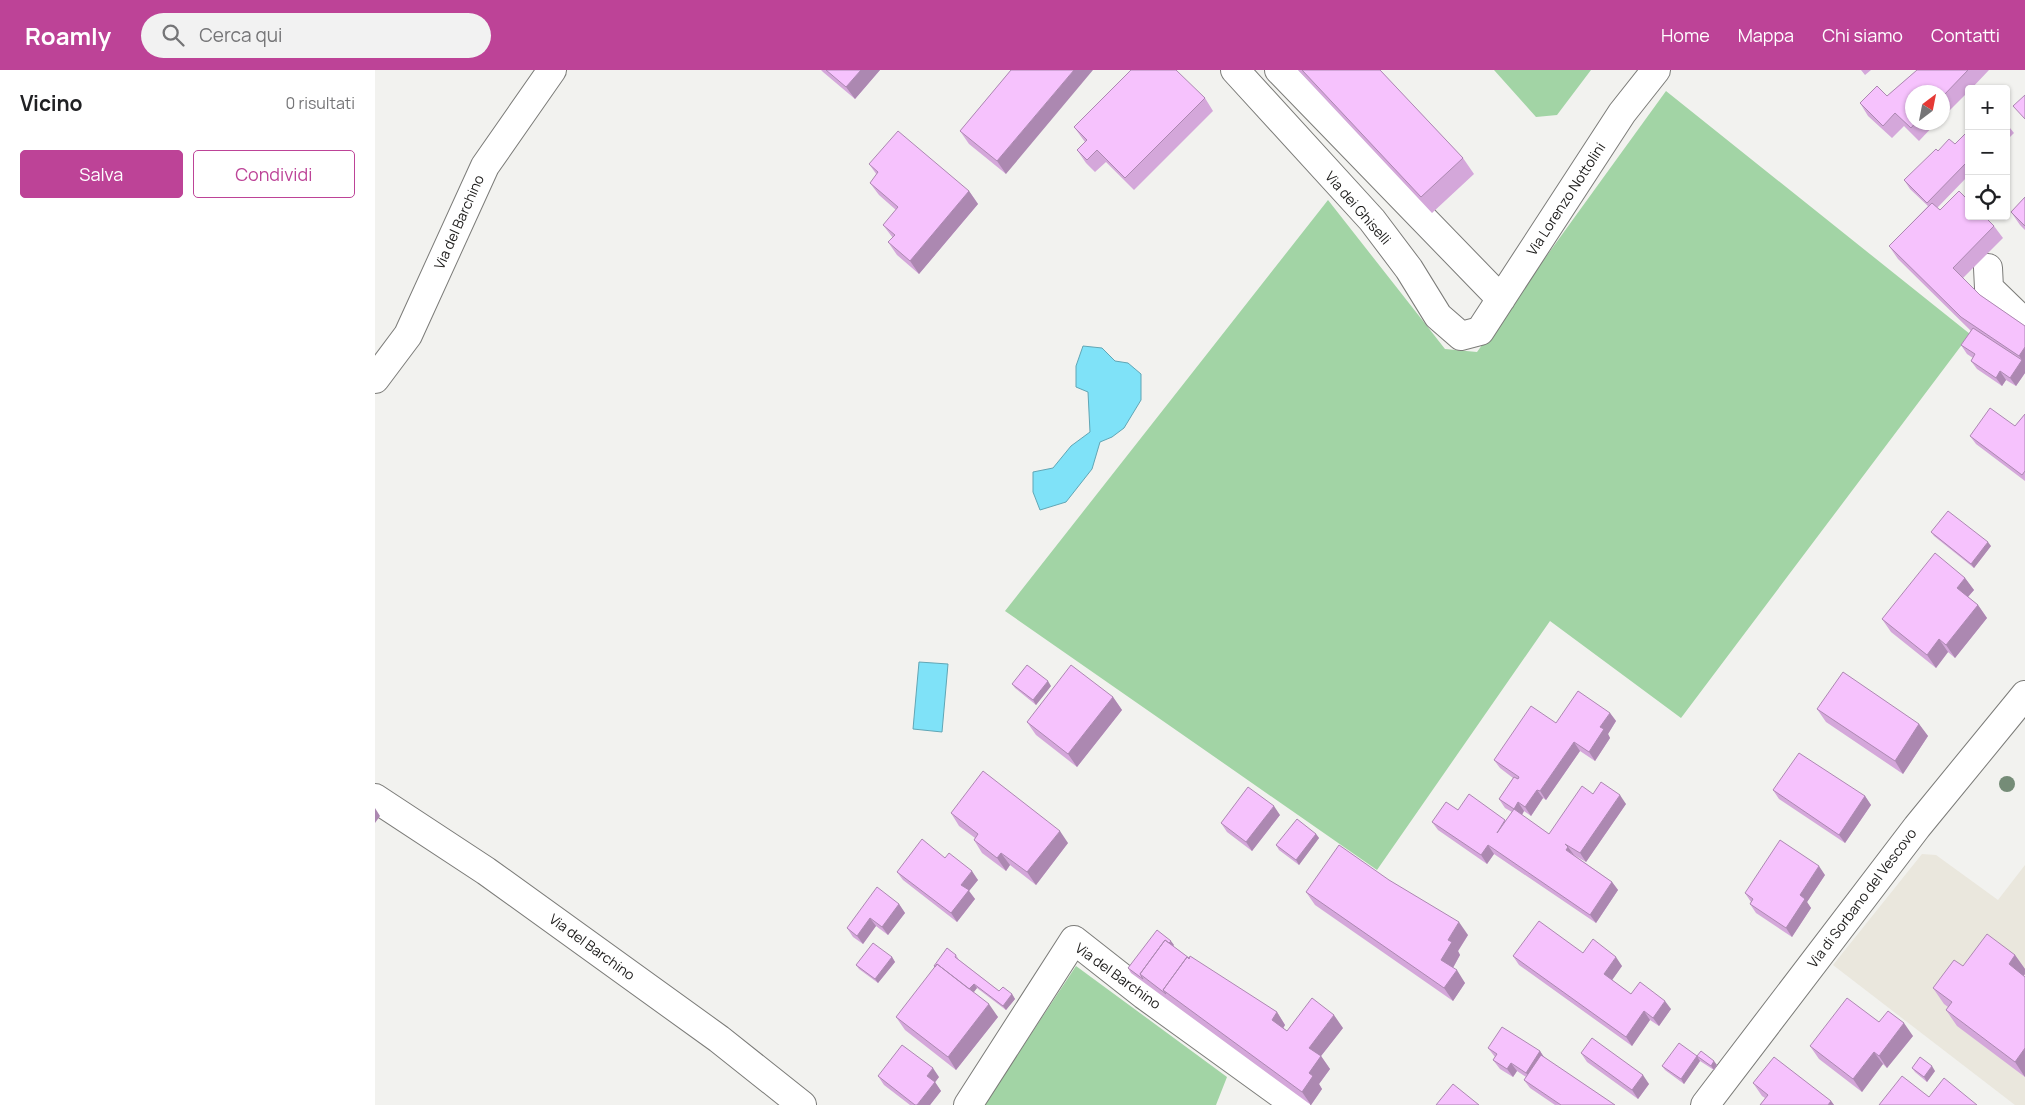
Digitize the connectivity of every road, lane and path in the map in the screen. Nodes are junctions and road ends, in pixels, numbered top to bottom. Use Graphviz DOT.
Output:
graph roads {
  1 [pos="552,70"];
  2 [pos="1235,70"];
  3 [pos="1279,70"];
  4 [pos="1656,70"];
  5 [pos="1988,268"];
  6 [pos="1501,299"];
  7 [pos="2025,323"];
  8 [pos="1480,331"];
  9 [pos="375,379"];
  10 [pos="2025,695"];
  11 [pos="375,798"];
  12 [pos="802,1105"];
  13 [pos="969,1105"];
  14 [pos="1296,1105"];
  15 [pos="1705,1105"];
  1 -- 9 [label="street, Via del Barchino"];
  2 -- 8 [label="street, Via dei Ghiselli"];
  3 -- 6 [label="street"];
  4 -- 6 [label="street, Via Lorenzo Nottolini"];
  5 -- 7 [label="street"];
  6 -- 8 [label="street, Via Lorenzo Nottolini"];
  10 -- 15 [label="street, Via di Sorbano del Vescovo"];
  11 -- 12 [label="street, Via del Barchino"];
  13 -- 14 [label="street, Via del Barchino"];
}
